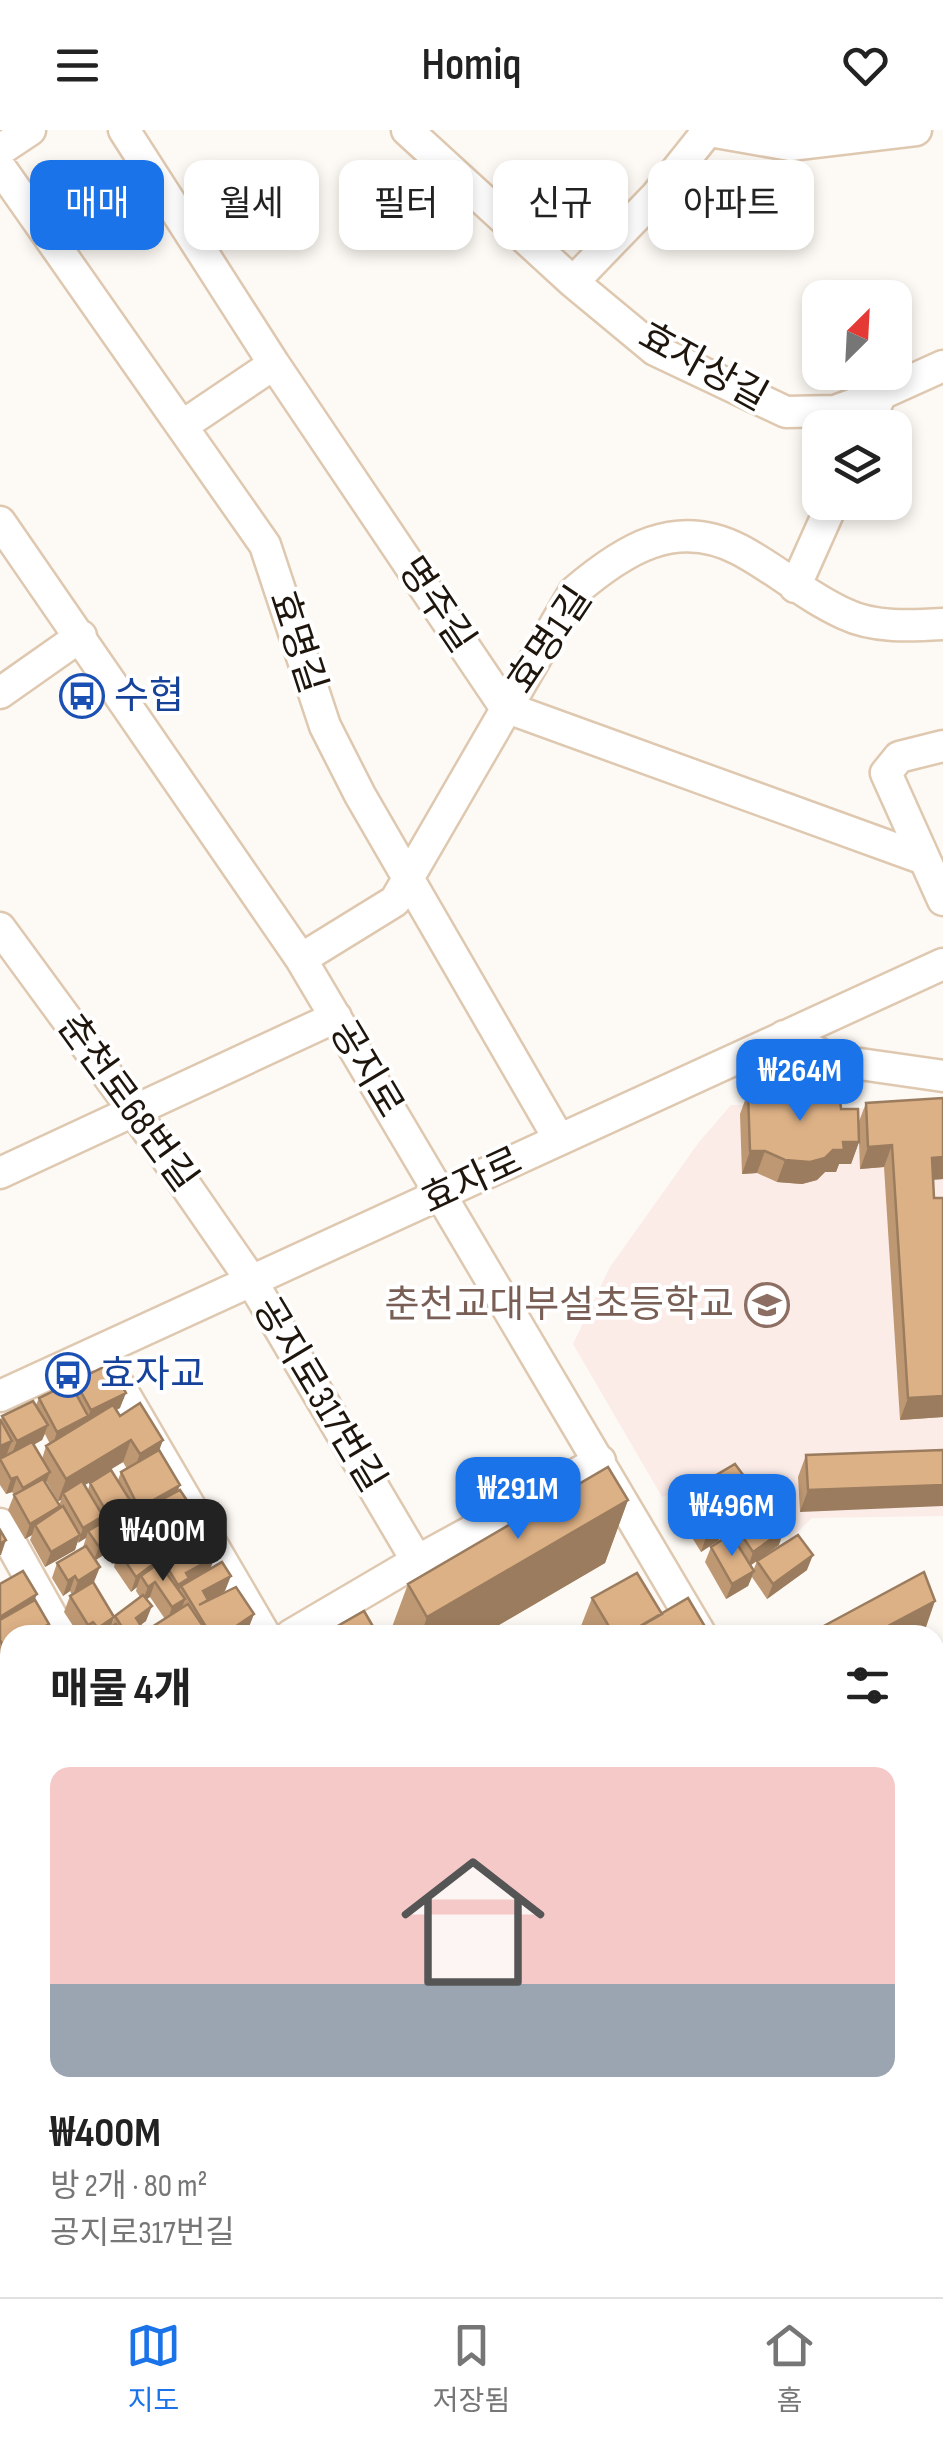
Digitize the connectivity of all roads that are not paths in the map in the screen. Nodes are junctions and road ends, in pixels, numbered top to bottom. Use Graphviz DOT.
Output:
graph roads {
  1 [pos="30,130"];
  2 [pos="124,130"];
  3 [pos="407,130"];
  4 [pos="916,130"];
  5 [pos="706,131"];
  6 [pos="0,150"];
  7 [pos="0,168"];
  8 [pos="574,282"];
  9 [pos="274,364"];
  10 [pos="943,366"];
  11 [pos="881,394"];
  12 [pos="874,410"];
  13 [pos="182,426"];
  14 [pos="825,520"];
  15 [pos="0,522"];
  16 [pos="795,586"];
  17 [pos="943,624"];
  18 [pos="81,636"];
  19 [pos="0,693"];
  20 [pos="505,707"];
  21 [pos="943,746"];
  22 [pos="924,859"];
  23 [pos="410,881"];
  24 [pos="943,900"];
  25 [pos="2,936"];
  26 [pos="302,959"];
  27 [pos="943,964"];
  28 [pos="336,1017"];
  29 [pos="784,1036"];
  30 [pos="943,1076"];
  31 [pos="134,1110"];
  32 [pos="560,1139"];
  33 [pos="0,1173"];
  34 [pos="442,1196"];
  35 [pos="251,1280"];
  36 [pos="98,1350"];
  37 [pos="0,1396"];
  38 [pos="600,1461"];
  39 [pos="0,1524"];
  40 [pos="417,1561"];
  41 [pos="338,1624"];
  42 [pos="56,1625"];
  43 [pos="259,1625"];
  44 [pos="695,1625"];
  1 -- 6 [label="street"];
  2 -- 9 [label="street, 명주길"];
  3 -- 8 [label="street, 효자상길"];
  4 -- 5 [label="street"];
  5 -- 8 [label="street"];
  7 -- 13 [label="street, 효명길"];
  8 -- 11 [label="street, 효자상길"];
  9 -- 13 [label="street"];
  9 -- 20 [label="street, 명주길"];
  10 -- 11 [label="street, 효자상길"];
  11 -- 12 [label="street"];
  13 -- 23 [label="street, 효명길"];
  14 -- 16 [label="street"];
  15 -- 18 [label="street, 공지로"];
  16 -- 17 [label="street, 효명1길"];
  16 -- 20 [label="street, 효명1길"];
  18 -- 19 [label="street"];
  18 -- 26 [label="street, 공지로"];
  20 -- 22 [label="street"];
  20 -- 23 [label="street, 효명1길"];
  21 -- 22 [label="street"];
  22 -- 24 [label="street"];
  23 -- 26 [label="street, 효명1길"];
  23 -- 32 [label="street, 효명길"];
  25 -- 31 [label="street, 춘천로68번길"];
  26 -- 28 [label="street, 공지로"];
  27 -- 29 [label="street, 효자로"];
  28 -- 31 [label="street"];
  28 -- 34 [label="street, 공지로"];
  29 -- 30 [label="street"];
  29 -- 32 [label="street, 효자로"];
  31 -- 33 [label="street"];
  31 -- 35 [label="street, 춘천로68번길"];
  32 -- 34 [label="street, 효자로"];
  34 -- 35 [label="street, 효자로"];
  34 -- 38 [label="street, 공지로"];
  35 -- 36 [label="street, 효자로"];
  35 -- 40 [label="street, 공지로317번길"];
  36 -- 37 [label="street, 효자로"];
  36 -- 43 [label="street"];
  38 -- 40 [label="street"];
  38 -- 44 [label="street, 공지로"];
  39 -- 42 [label="street"];
  40 -- 41 [label="street"];
}
